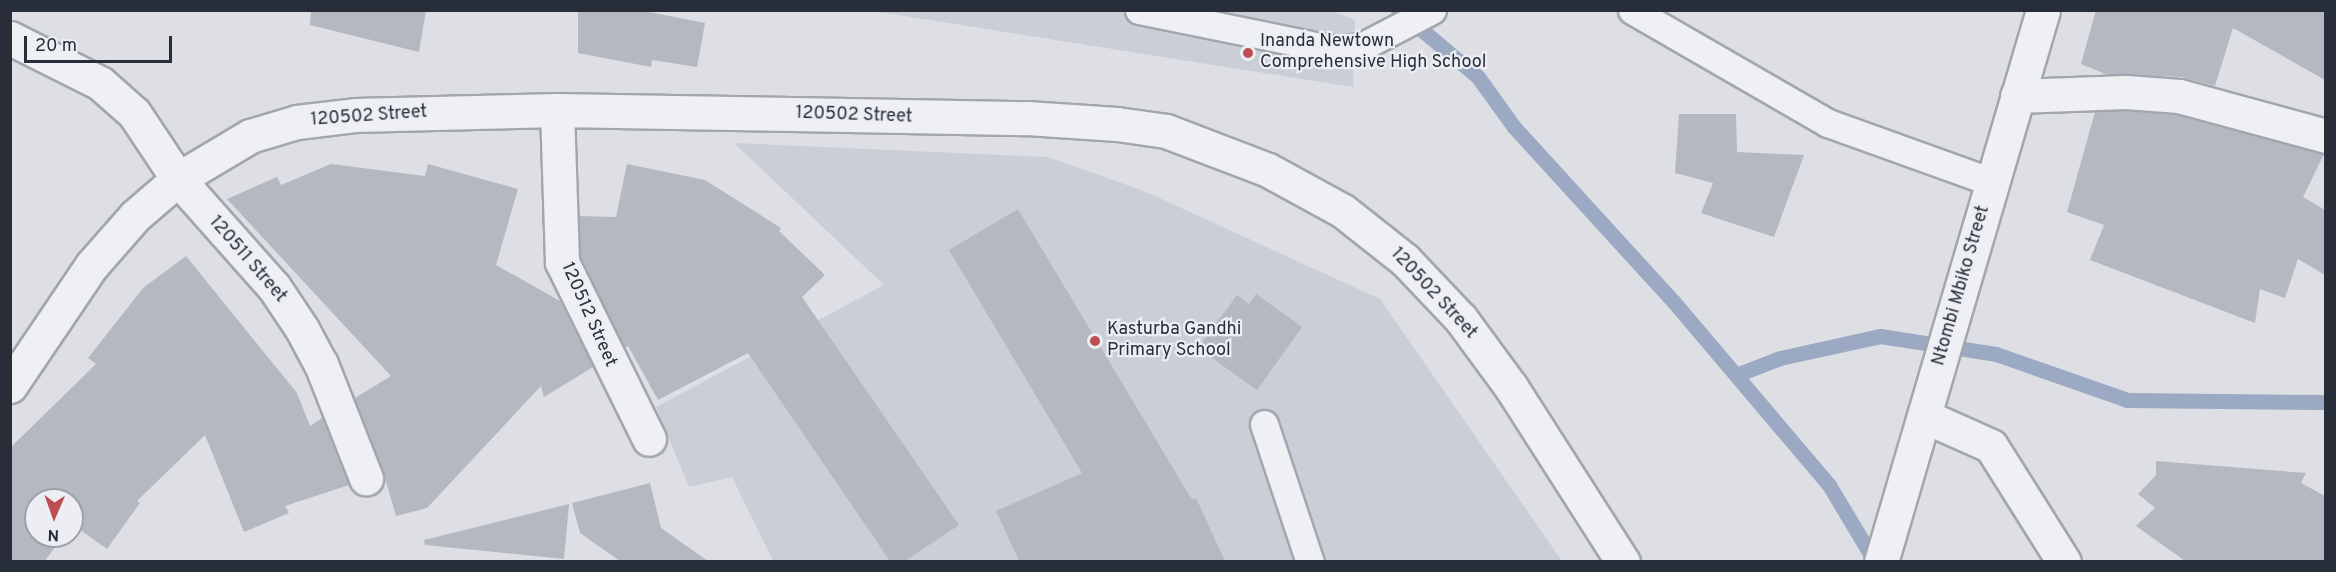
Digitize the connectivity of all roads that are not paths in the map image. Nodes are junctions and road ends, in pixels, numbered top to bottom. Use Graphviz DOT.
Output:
graph roads {
  1 [pos="1139,10"];
  2 [pos="1432,10"];
  3 [pos="1632,10"];
  4 [pos="2043,10"];
  5 [pos="10,38"];
  6 [pos="2017,96"];
  7 [pos="557,110"];
  8 [pos="2325,136"];
  9 [pos="178,179"];
  10 [pos="1992,182"];
  11 [pos="10,386"];
  12 [pos="1924,416"];
  13 [pos="1264,424"];
  14 [pos="649,439"];
  15 [pos="366,478"];
  16 [pos="1310,561"];
  17 [pos="1623,561"];
  18 [pos="1881,561"];
  19 [pos="2064,561"];
  1 -- 2 [label="lane"];
  3 -- 10 [label="lane"];
  4 -- 6 [label="street, Ntombi Mbiko Street"];
  5 -- 9 [label="street, 120511 Street"];
  6 -- 8 [label="street"];
  6 -- 10 [label="street, Ntombi Mbiko Street"];
  7 -- 9 [label="street, 120502 Street"];
  7 -- 14 [label="street, 120512 Street"];
  7 -- 17 [label="street, 120502 Street"];
  9 -- 11 [label="street, 120502 Street"];
  9 -- 15 [label="street, 120511 Street"];
  10 -- 12 [label="street, Ntombi Mbiko Street"];
  12 -- 18 [label="street, Ntombi Mbiko Street"];
  12 -- 19 [label="street"];
  13 -- 16 [label="lane"];
}
